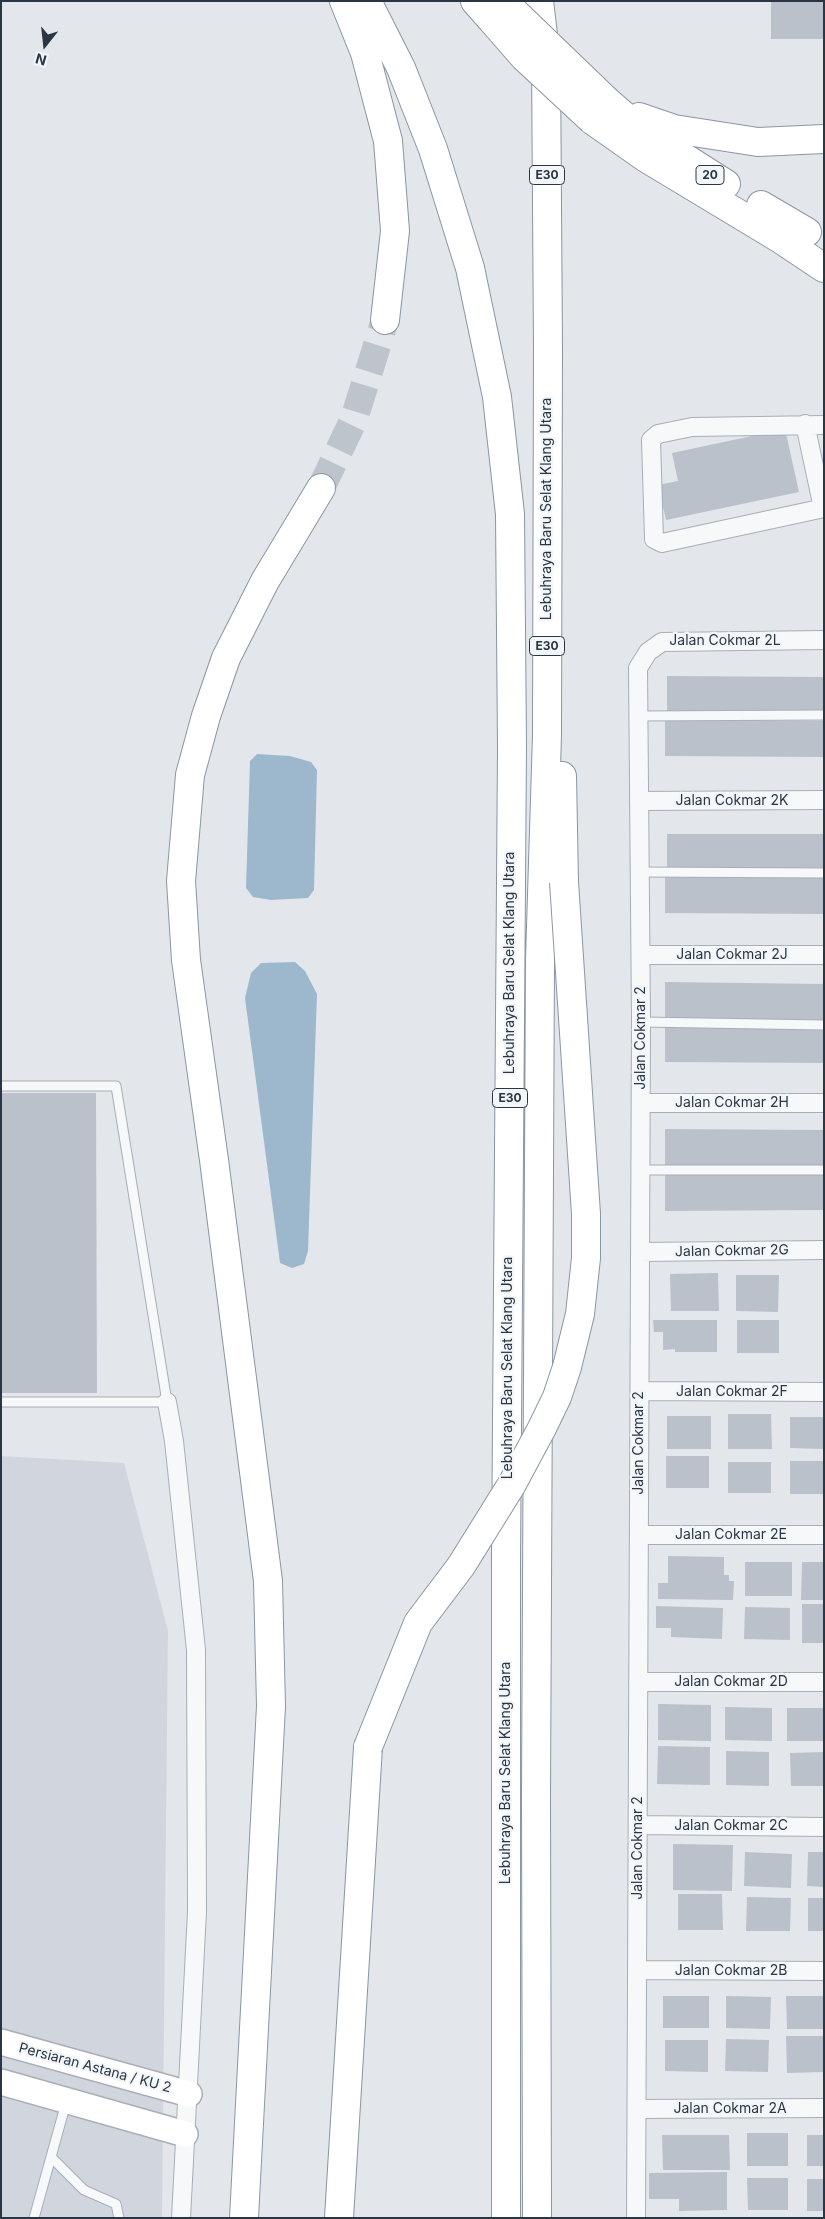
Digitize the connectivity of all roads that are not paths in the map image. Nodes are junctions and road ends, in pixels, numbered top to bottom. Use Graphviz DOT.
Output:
graph roads {
  1 [pos="344,1"];
  2 [pos="367,1"];
  3 [pos="540,1"];
  4 [pos="493,6"];
  5 [pos="606,110"];
  6 [pos="824,140"];
  7 [pos="646,158"];
  8 [pos="815,235"];
  9 [pos="824,268"];
  10 [pos="385,320"];
  11 [pos="805,424"];
  12 [pos="824,425"];
  13 [pos="321,488"];
  14 [pos="824,508"];
  15 [pos="824,640"];
  16 [pos="638,668"];
  17 [pos="824,715"];
  18 [pos="638,716"];
  19 [pos="547,735"];
  20 [pos="824,800"];
  21 [pos="639,801"];
  22 [pos="640,872"];
  23 [pos="824,873"];
  24 [pos="641,955"];
  25 [pos="824,955"];
  26 [pos="641,1022"];
  27 [pos="824,1025"];
  28 [pos="1,1086"];
  29 [pos="641,1103"];
  30 [pos="824,1103"];
  31 [pos="640,1170"];
  32 [pos="824,1170"];
  33 [pos="824,1250"];
  34 [pos="640,1252"];
  35 [pos="640,1391"];
  36 [pos="824,1392"];
  37 [pos="1,1402"];
  38 [pos="167,1402"];
  39 [pos="639,1535"];
  40 [pos="824,1535"];
  41 [pos="638,1682"];
  42 [pos="824,1682"];
  43 [pos="638,1825"];
  44 [pos="824,1827"];
  45 [pos="637,1970"];
  46 [pos="824,1971"];
  47 [pos="1,2042"];
  48 [pos="1,2082"];
  49 [pos="189,2094"];
  50 [pos="67,2100"];
  51 [pos="824,2108"];
  52 [pos="637,2109"];
  53 [pos="185,2134"];
  54 [pos="51,2157"];
  55 [pos="34,2218"];
  56 [pos="120,2218"];
  57 [pos="181,2218"];
  58 [pos="244,2218"];
  59 [pos="339,2218"];
  60 [pos="506,2218"];
  61 [pos="537,2218"];
  62 [pos="636,2218"];
  1 -- 10 [label="highway"];
  2 -- 60 [label="highway, Lebuhraya Baru Selat Klang Utara / E30"];
  3 -- 19 [label="highway, Lebuhraya Baru Selat Klang Utara / E30"];
  4 -- 5 [label="highway, 20, bridge"];
  5 -- 6 [label="highway"];
  5 -- 7 [label="highway, 20"];
  5 -- 8 [label="highway, 20"];
  7 -- 8 [label="highway, 20"];
  7 -- 9 [label="highway"];
  11 -- 12 [label="street"];
  11 -- 14 [label="street"];
  11 -- 14 [label="street"];
  13 -- 58 [label="highway"];
  15 -- 16 [label="street, Jalan Cokmar 2L"];
  16 -- 18 [label="street, Jalan Cokmar 2"];
  17 -- 18 [label="lane"];
  18 -- 21 [label="street, Jalan Cokmar 2"];
  19 -- 59 [label="highway, bridge"];
  19 -- 61 [label="highway, Lebuhraya Baru Selat Klang Utara / E30"];
  20 -- 21 [label="street, Jalan Cokmar 2K"];
  21 -- 22 [label="street, Jalan Cokmar 2"];
  22 -- 23 [label="lane"];
  22 -- 24 [label="street, Jalan Cokmar 2"];
  24 -- 25 [label="street, Jalan Cokmar 2J"];
  24 -- 26 [label="street, Jalan Cokmar 2"];
  26 -- 27 [label="lane"];
  26 -- 29 [label="street, Jalan Cokmar 2"];
  28 -- 38 [label="lane"];
  29 -- 30 [label="street, Jalan Cokmar 2H"];
  29 -- 31 [label="street, Jalan Cokmar 2"];
  31 -- 32 [label="lane"];
  31 -- 34 [label="street, Jalan Cokmar 2"];
  33 -- 34 [label="street, Jalan Cokmar 2G"];
  34 -- 35 [label="street, Jalan Cokmar 2"];
  35 -- 36 [label="street, Jalan Cokmar 2F"];
  35 -- 39 [label="street, Jalan Cokmar 2"];
  37 -- 38 [label="lane"];
  38 -- 49 [label="street"];
  39 -- 40 [label="street, Jalan Cokmar 2E"];
  39 -- 41 [label="street, Jalan Cokmar 2"];
  41 -- 42 [label="street, Jalan Cokmar 2D"];
  41 -- 43 [label="street, Jalan Cokmar 2"];
  43 -- 44 [label="street, Jalan Cokmar 2C"];
  43 -- 45 [label="street, Jalan Cokmar 2"];
  45 -- 46 [label="street, Jalan Cokmar 2B"];
  45 -- 52 [label="street, Jalan Cokmar 2"];
  47 -- 49 [label="street, Persiaran Astana / KU 2"];
  48 -- 50 [label="street"];
  49 -- 53 [label="street"];
  50 -- 53 [label="street"];
  50 -- 54 [label="lane"];
  51 -- 52 [label="street, Jalan Cokmar 2A"];
  52 -- 62 [label="street, Jalan Cokmar 2"];
  53 -- 57 [label="street"];
  54 -- 55 [label="lane"];
  54 -- 56 [label="lane"];
}
